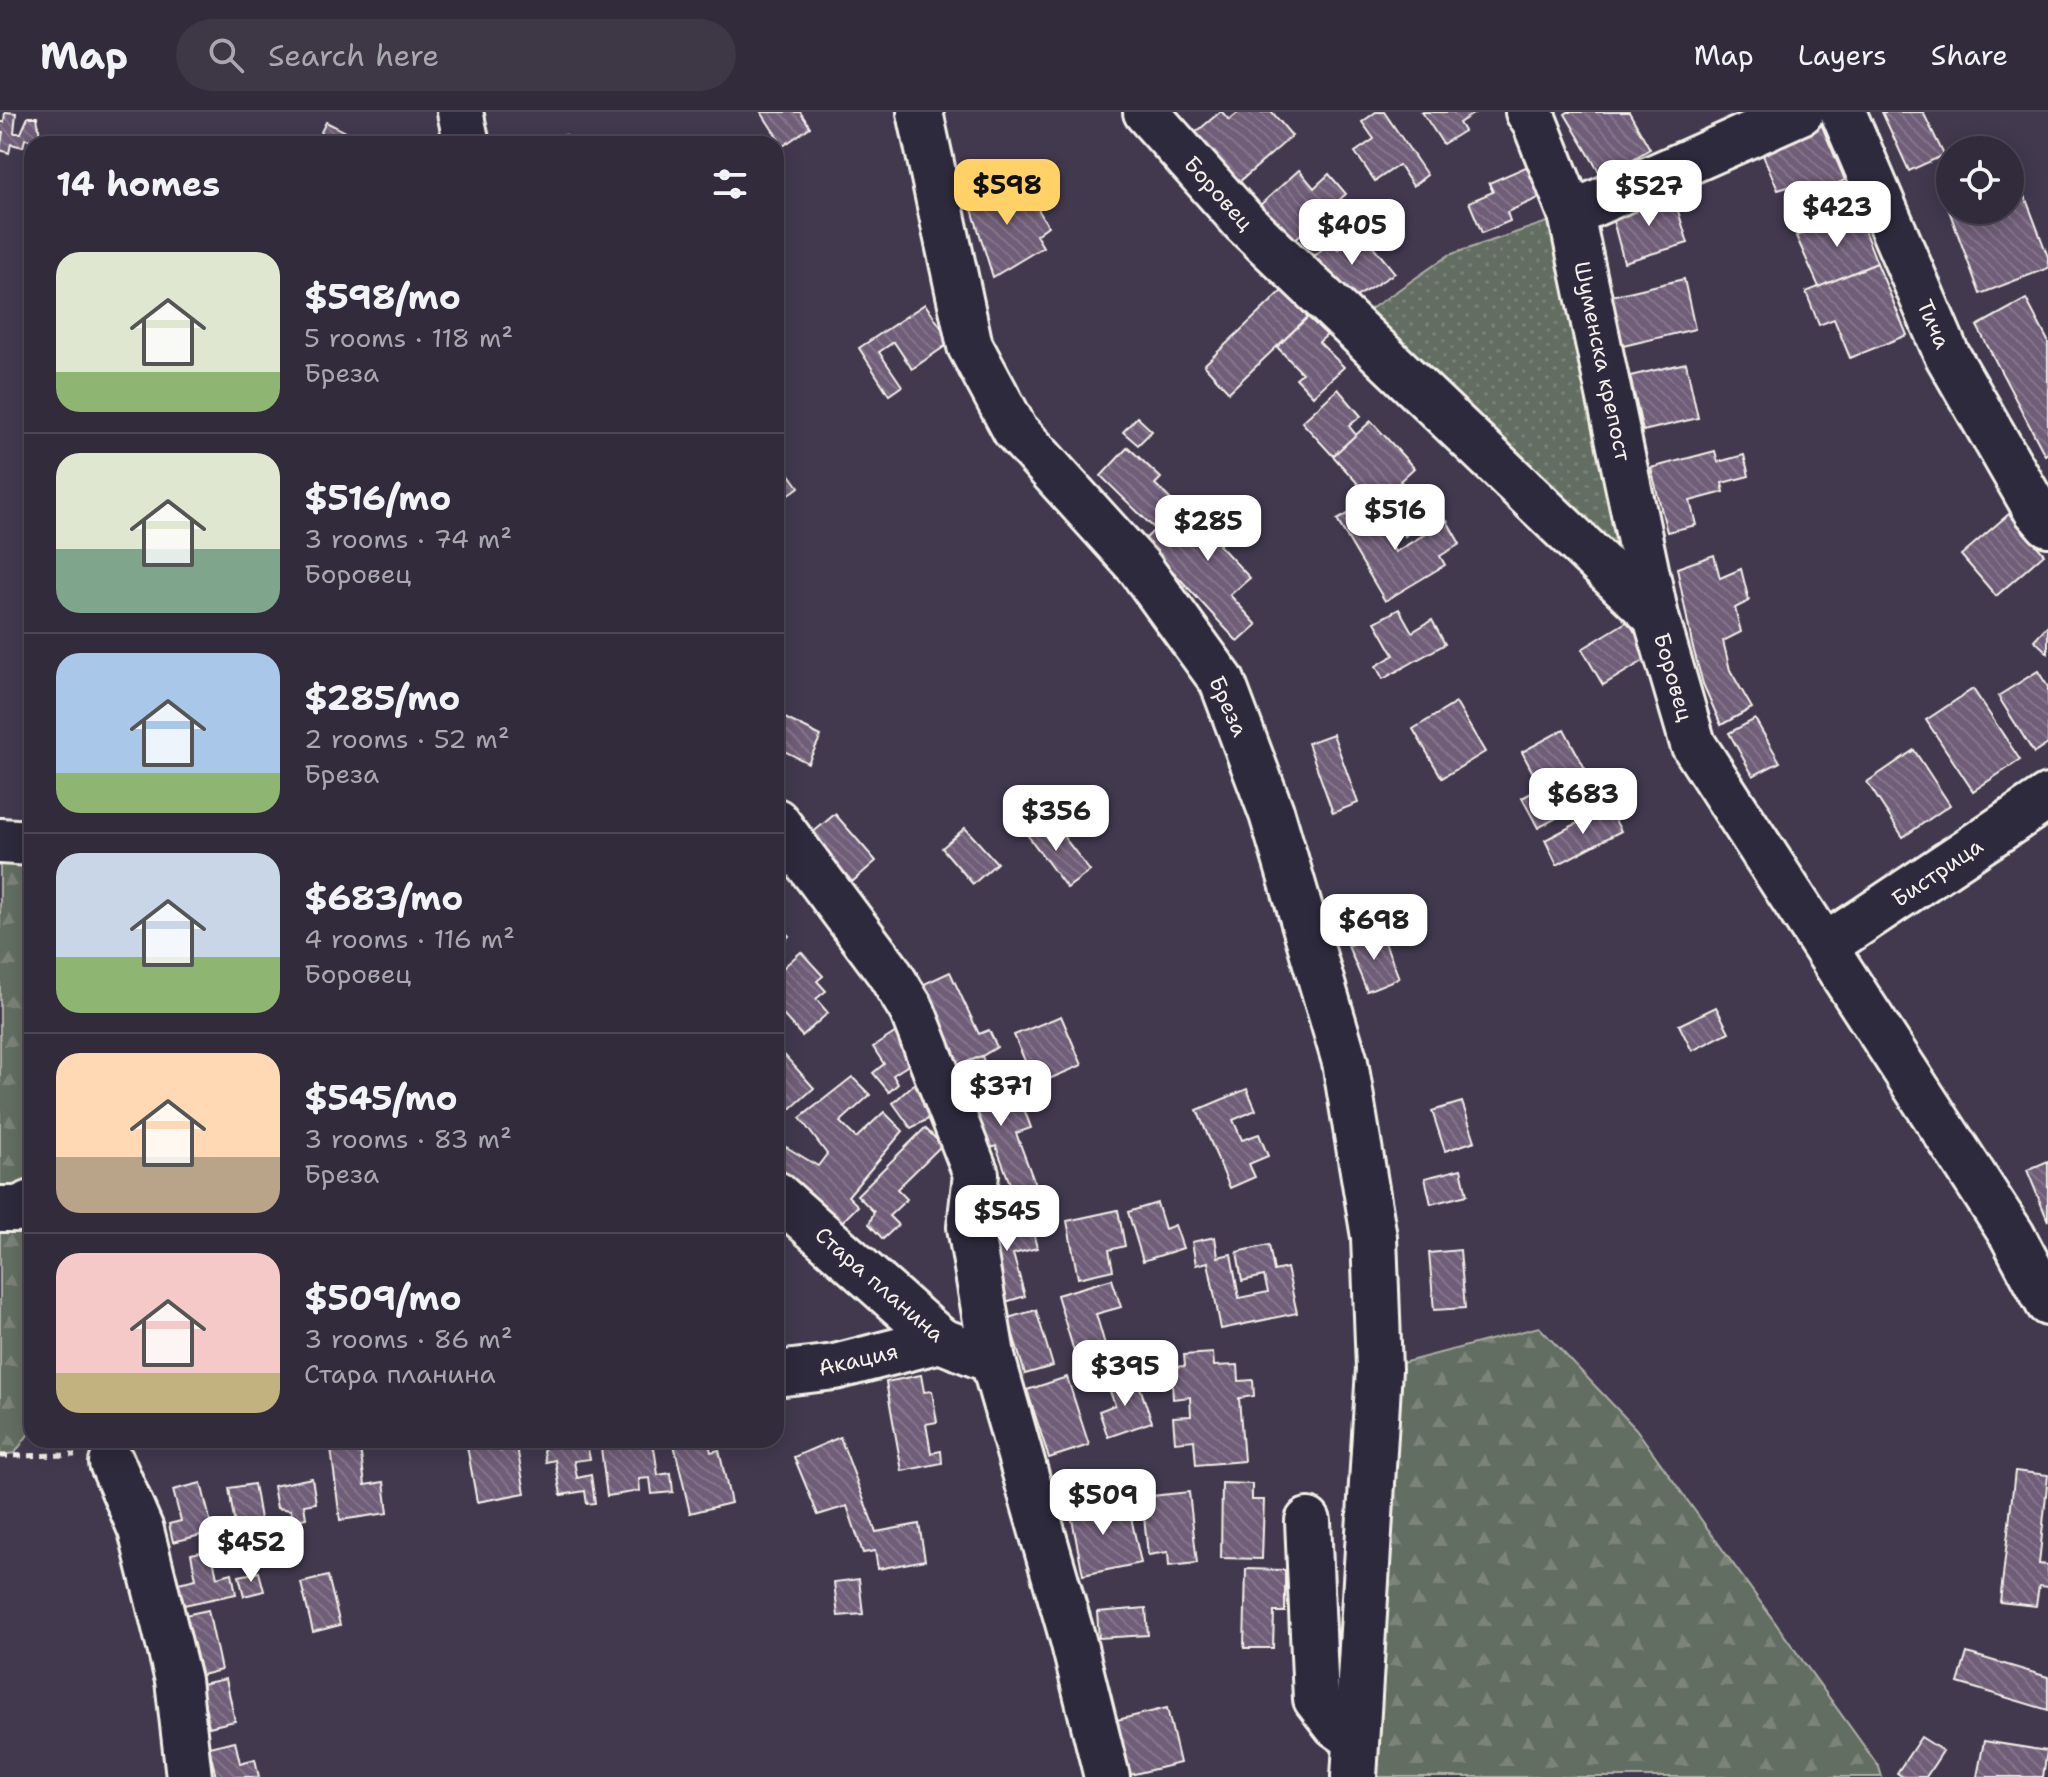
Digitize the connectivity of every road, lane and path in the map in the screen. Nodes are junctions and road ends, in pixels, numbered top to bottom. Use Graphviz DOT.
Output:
graph roads {
  1 [pos="460,112"];
  2 [pos="920,112"];
  3 [pos="1146,112"];
  4 [pos="1528,112"];
  5 [pos="1801,112"];
  6 [pos="1843,112"];
  7 [pos="465,136"];
  8 [pos="1571,214"];
  9 [pos="2048,524"];
  10 [pos="1656,617"];
  11 [pos="2048,797"];
  12 [pos="784,832"];
  13 [pos="0,841"];
  14 [pos="24,842"];
  15 [pos="1825,946"];
  16 [pos="784,1201"];
  17 [pos="24,1206"];
  18 [pos="0,1209"];
  19 [pos="2048,1303"];
  20 [pos="940,1340"];
  21 [pos="993,1361"];
  22 [pos="784,1373"];
  23 [pos="0,1456"];
  24 [pos="112,1463"];
  25 [pos="1308,1521"];
  26 [pos="1355,1758"];
  27 [pos="189,1777"];
  28 [pos="1107,1777"];
  1 -- 7 [label="street"];
  2 -- 26 [label="street, Бреза"];
  3 -- 10 [label="street, Боровец"];
  4 -- 8 [label="street, Шуменска крепост"];
  5 -- 8 [label="street"];
  6 -- 9 [label="street, Тича"];
  8 -- 10 [label="street, Шуменска крепост"];
  10 -- 15 [label="street, Боровец"];
  11 -- 15 [label="street, Бистрица"];
  12 -- 21 [label="street"];
  13 -- 14 [label="street"];
  15 -- 19 [label="street, Боровец"];
  16 -- 20 [label="street, Стара планина"];
  17 -- 18 [label="street"];
  20 -- 21 [label="street, Стара планина"];
  20 -- 22 [label="street, Акация"];
  21 -- 28 [label="street"];
  23 -- 24 [label="path"];
  24 -- 27 [label="street"];
  25 -- 26 [label="street"];
}
